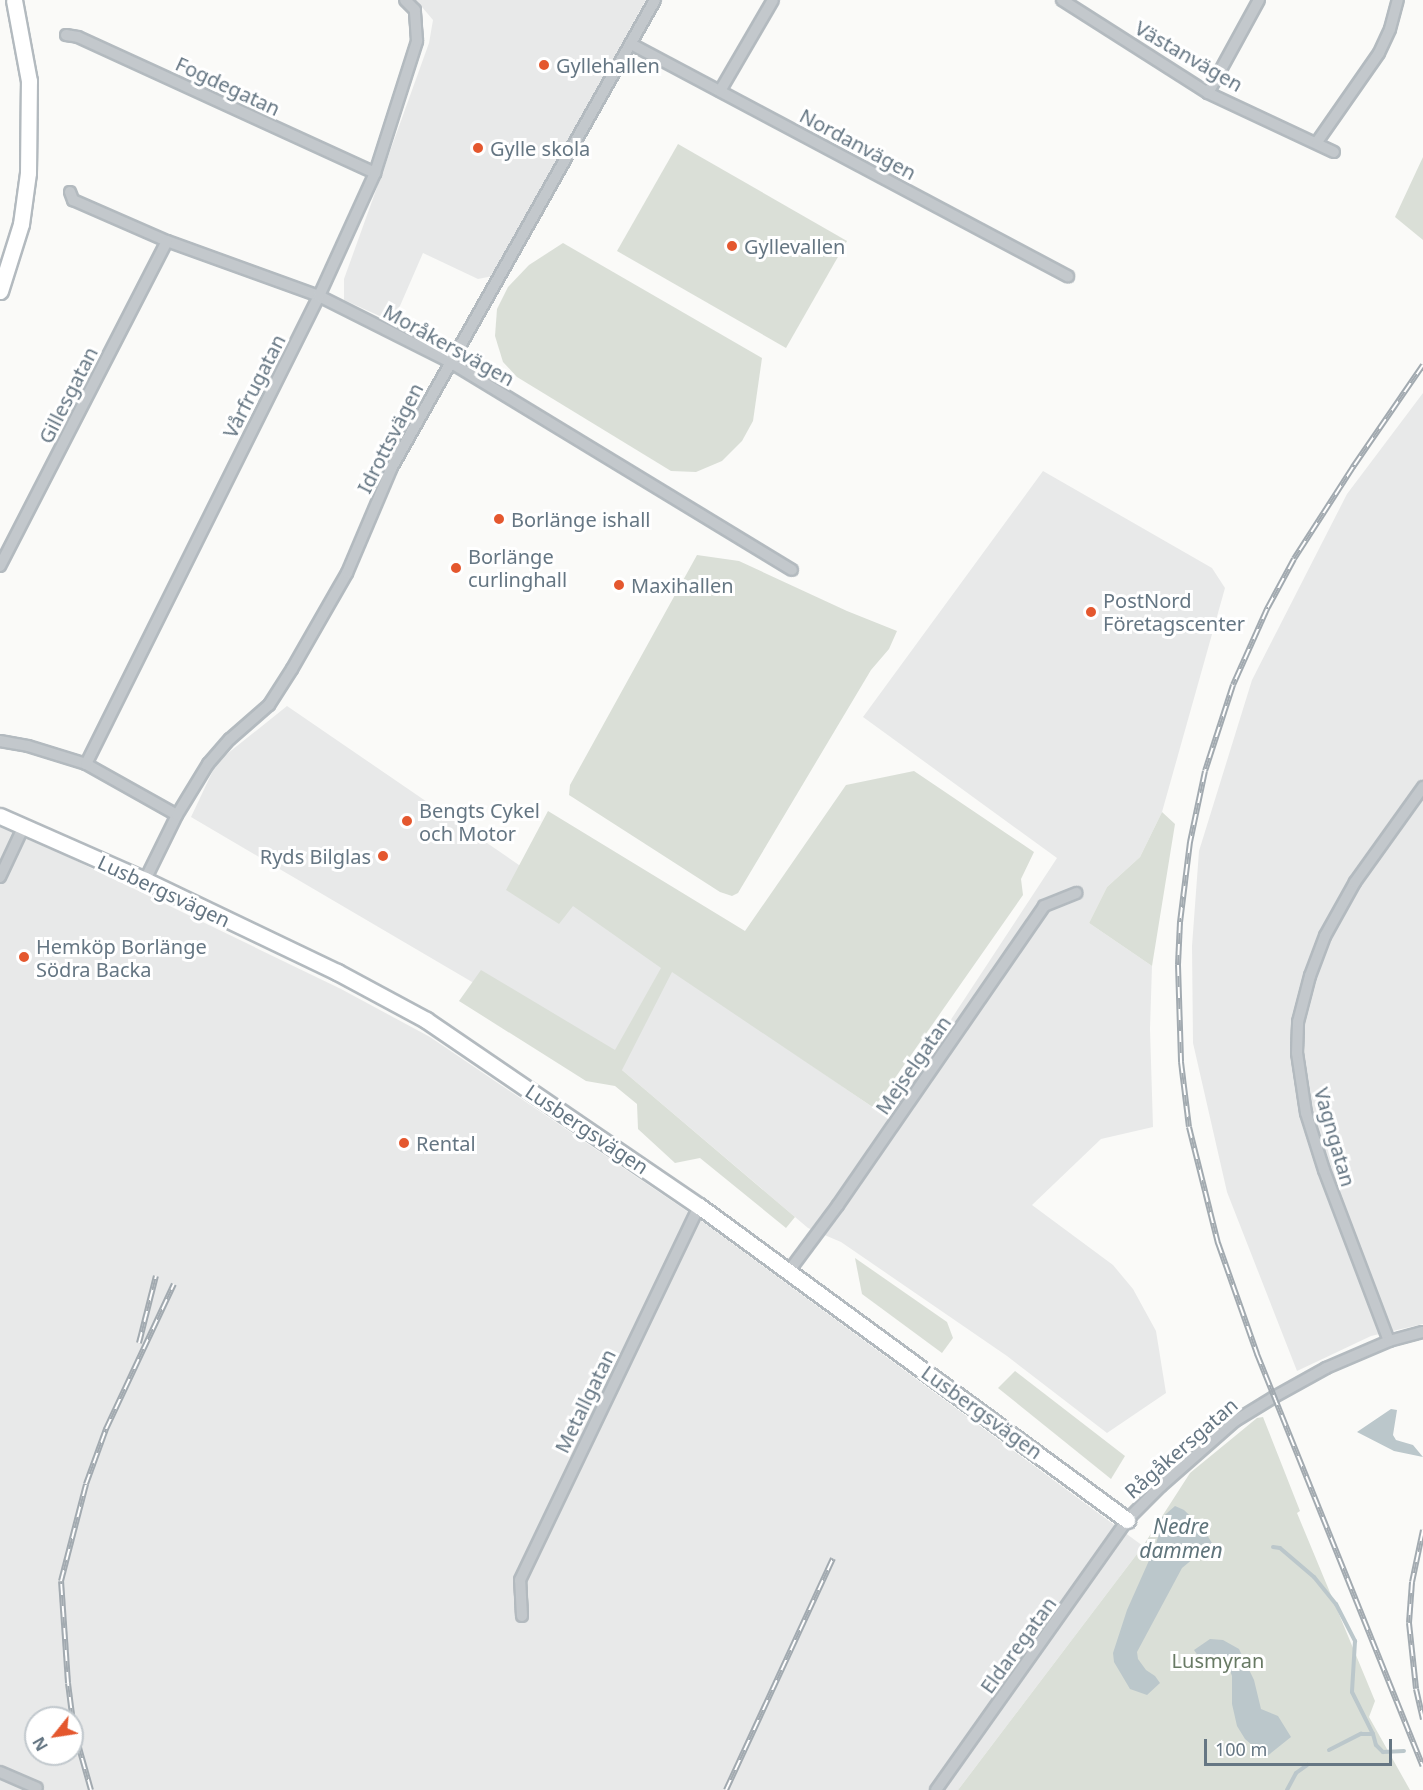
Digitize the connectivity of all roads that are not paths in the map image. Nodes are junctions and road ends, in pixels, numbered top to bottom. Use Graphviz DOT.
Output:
graph roads {
  1 [pos="7,0"];
  2 [pos="14,0"];
  3 [pos="405,0"];
  4 [pos="656,0"];
  5 [pos="772,0"];
  6 [pos="1062,0"];
  7 [pos="1259,0"];
  8 [pos="1398,0"];
  9 [pos="66,35"];
  10 [pos="631,44"];
  11 [pos="720,91"];
  12 [pos="1209,93"];
  13 [pos="1317,142"];
  14 [pos="1334,152"];
  15 [pos="28,173"];
  16 [pos="375,173"];
  17 [pos="70,192"];
  18 [pos="167,241"];
  19 [pos="1068,276"];
  20 [pos="0,291"];
  21 [pos="319,296"];
  22 [pos="450,362"];
  23 [pos="0,566"];
  24 [pos="792,570"];
  25 [pos="0,741"];
  26 [pos="86,764"];
  27 [pos="1423,787"];
  28 [pos="177,815"];
  29 [pos="0,816"];
  30 [pos="23,828"];
  31 [pos="0,877"];
  32 [pos="145,880"];
  33 [pos="1076,893"];
  34 [pos="699,1206"];
  35 [pos="789,1271"];
  36 [pos="1423,1332"];
  37 [pos="1389,1341"];
  38 [pos="1127,1520"];
  39 [pos="522,1616"];
  40 [pos="0,1772"];
  41 [pos="37,1788"];
  42 [pos="936,1790"];
  1 -- 15 [label="street"];
  2 -- 15 [label="street"];
  3 -- 16 [label="street, Vårfrugatan"];
  4 -- 10 [label="street, Idrottsvägen"];
  5 -- 11 [label="street"];
  6 -- 12 [label="street, Västanvägen"];
  7 -- 12 [label="street"];
  8 -- 13 [label="street"];
  9 -- 16 [label="street, Fogdegatan"];
  10 -- 11 [label="street, Nordanvägen"];
  10 -- 22 [label="street, Idrottsvägen"];
  11 -- 19 [label="street, Nordanvägen"];
  12 -- 13 [label="street, Västanvägen"];
  13 -- 14 [label="street, Västanvägen"];
  15 -- 20 [label="street"];
  16 -- 21 [label="street, Vårfrugatan"];
  17 -- 18 [label="street, Moråkersvägen"];
  18 -- 21 [label="street, Moråkersvägen"];
  18 -- 23 [label="street, Gillesgatan"];
  21 -- 22 [label="street, Moråkersvägen"];
  21 -- 26 [label="street, Vårfrugatan"];
  22 -- 24 [label="street, Moråkersvägen"];
  22 -- 28 [label="street, Idrottsvägen"];
  25 -- 26 [label="street"];
  26 -- 28 [label="street"];
  27 -- 37 [label="street, Vagngatan"];
  28 -- 32 [label="street, Idrottsvägen"];
  29 -- 30 [label="street, Lusbergsvägen"];
  30 -- 31 [label="street"];
  30 -- 32 [label="street, Lusbergsvägen"];
  32 -- 34 [label="street, Lusbergsvägen"];
  33 -- 35 [label="street, Mejselgatan"];
  34 -- 35 [label="street, Lusbergsvägen"];
  34 -- 39 [label="street, Metallgatan"];
  35 -- 38 [label="street, Lusbergsvägen"];
  36 -- 37 [label="street, Rågåkersgatan"];
  37 -- 38 [label="street, Rågåkersgatan"];
  38 -- 42 [label="street, Eldaregatan"];
  40 -- 41 [label="street"];
}
